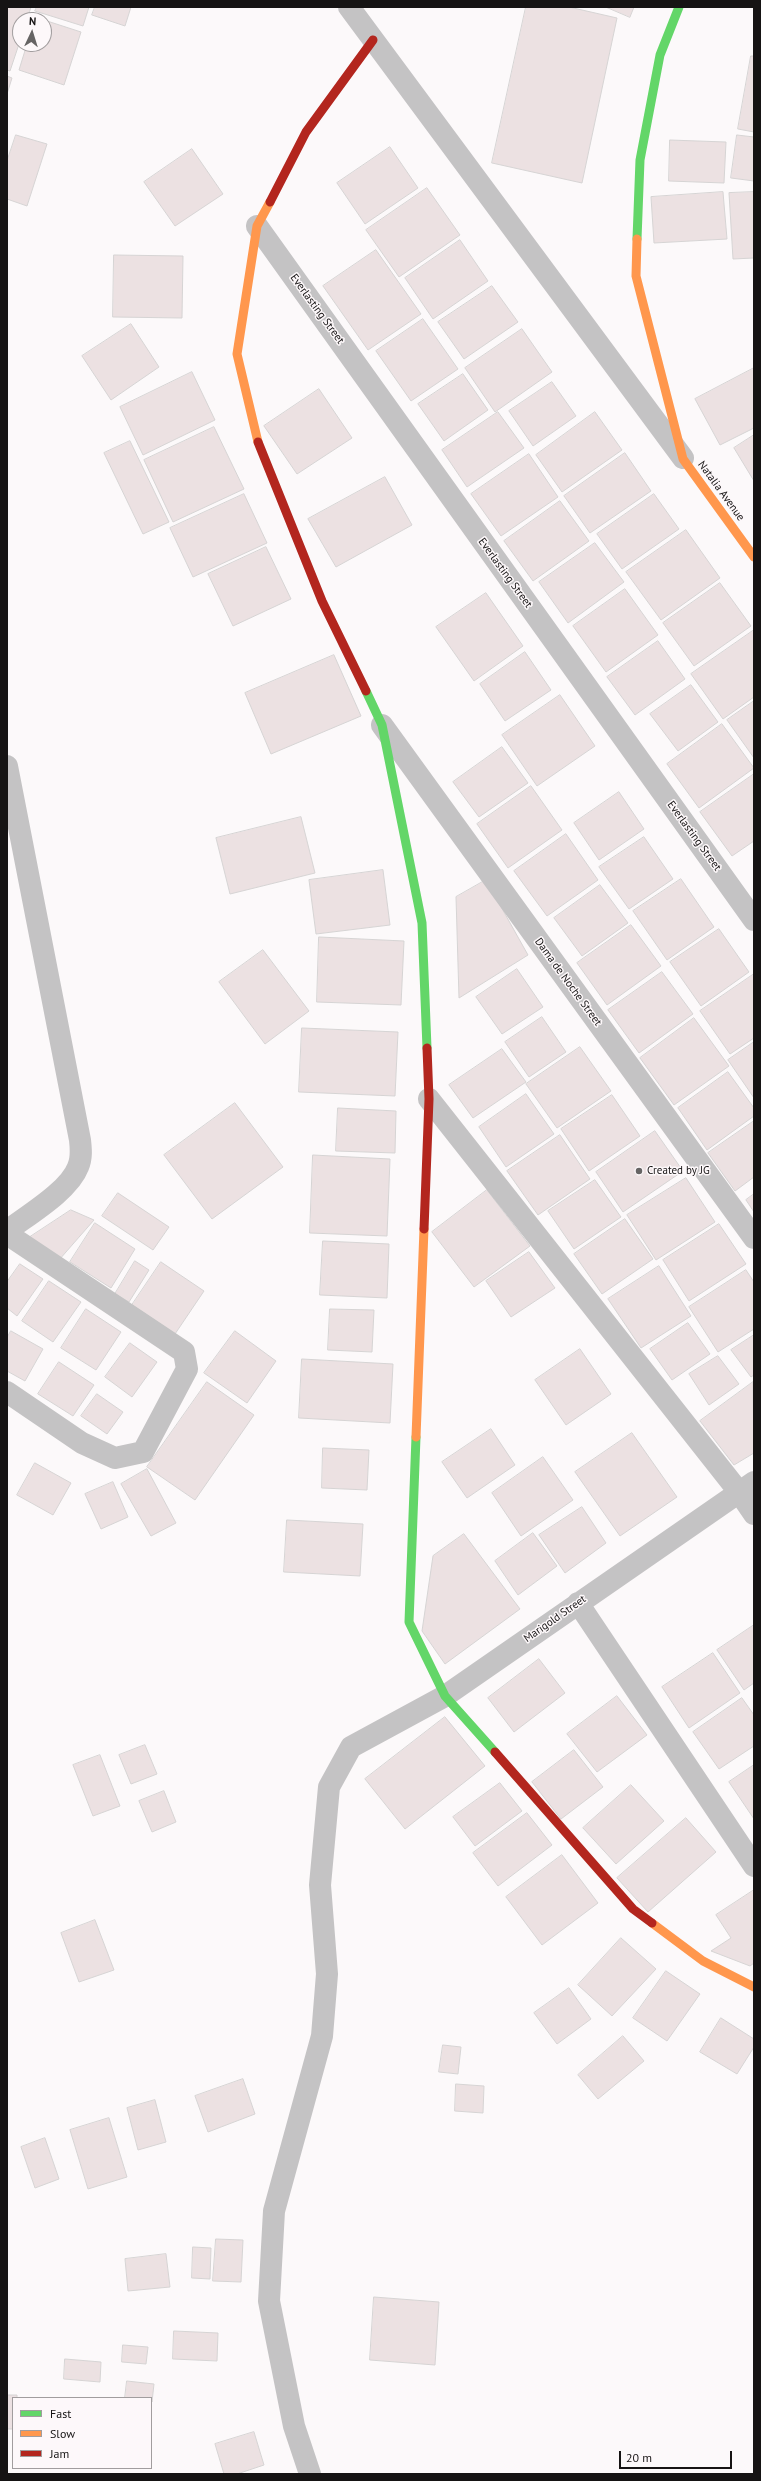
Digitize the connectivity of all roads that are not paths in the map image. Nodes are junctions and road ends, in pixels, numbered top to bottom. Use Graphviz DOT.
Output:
graph roads {
  1 [pos="349,7"];
  2 [pos="679,7"];
  3 [pos="373,40"];
  4 [pos="257,226"];
  5 [pos="683,459"];
  6 [pos="754,557"];
  7 [pos="382,725"];
  8 [pos="7,766"];
  9 [pos="754,920"];
  10 [pos="430,1099"];
  11 [pos="7,1230"];
  12 [pos="7,1234"];
  13 [pos="754,1238"];
  14 [pos="7,1392"];
  15 [pos="747,1487"];
  16 [pos="754,1514"];
  17 [pos="578,1603"];
  18 [pos="445,1696"];
  19 [pos="754,1866"];
  20 [pos="754,1987"];
  21 [pos="310,2474"];
  1 -- 3 [label="street"];
  2 -- 5 [label="street"];
  3 -- 4 [label="street"];
  3 -- 5 [label="street"];
  4 -- 7 [label="street"];
  4 -- 9 [label="street, Everlasting Street"];
  5 -- 6 [label="street, Natalia Avenue"];
  7 -- 10 [label="street"];
  7 -- 13 [label="street, Dama de Noche Street"];
  8 -- 11 [label="street"];
  10 -- 15 [label="street"];
  10 -- 18 [label="street"];
  12 -- 14 [label="street"];
  15 -- 16 [label="street"];
  15 -- 17 [label="street, Marigold Street"];
  17 -- 18 [label="street, Marigold Street"];
  17 -- 19 [label="street"];
  18 -- 20 [label="street"];
  18 -- 21 [label="street, Marigold Street"];
}
